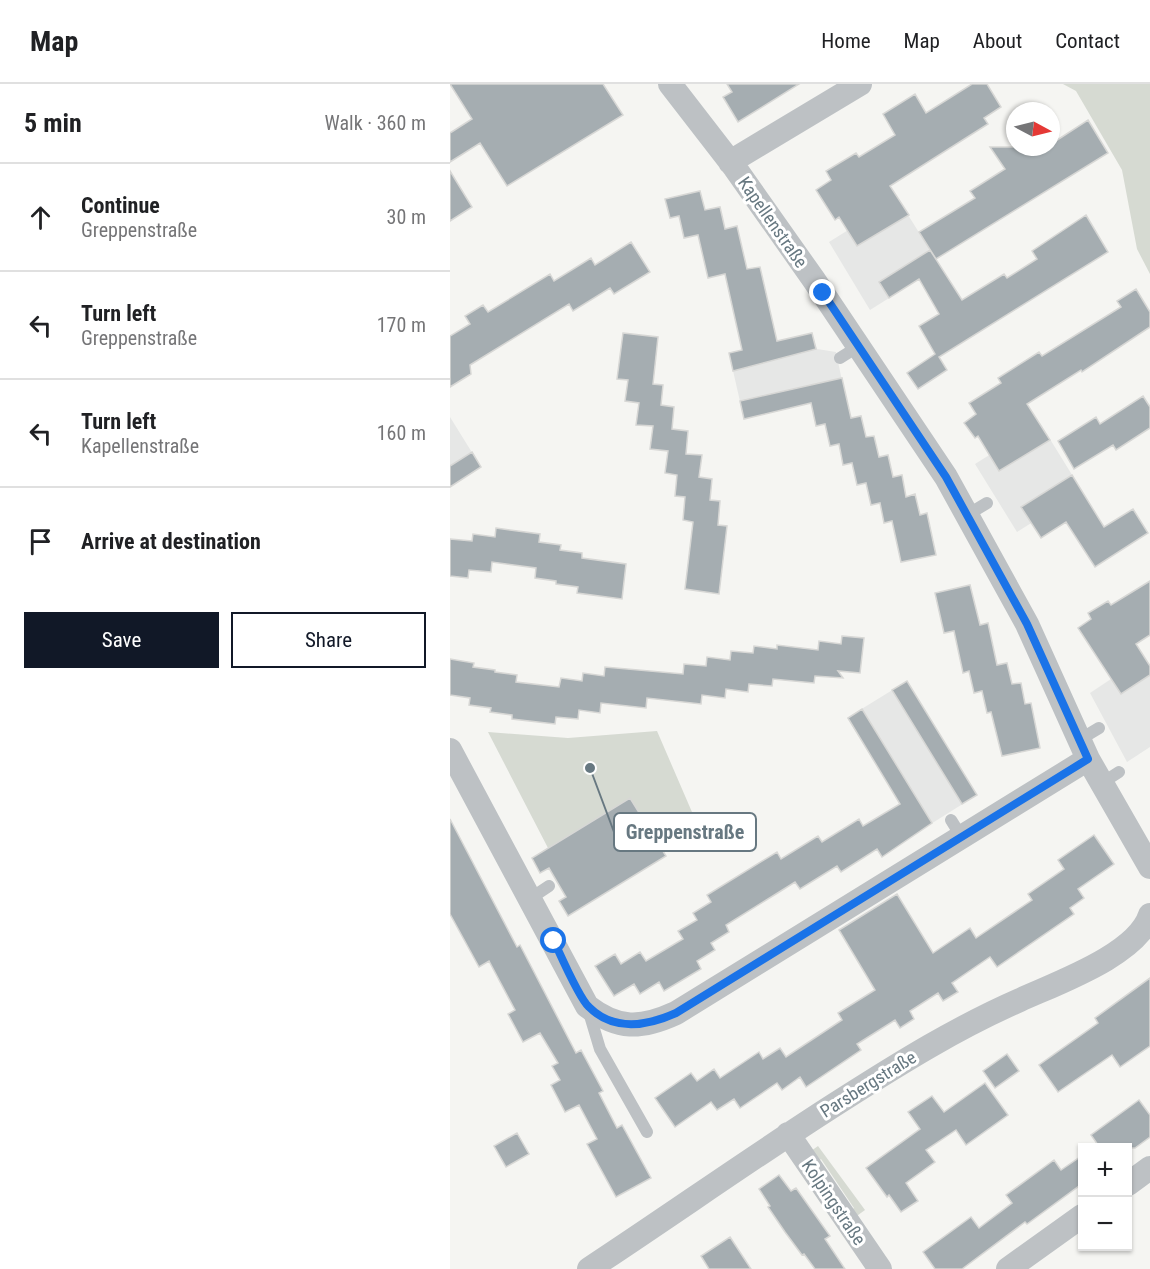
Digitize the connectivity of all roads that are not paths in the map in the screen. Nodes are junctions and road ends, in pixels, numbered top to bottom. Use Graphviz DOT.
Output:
graph roads {
  1 [pos="670,84"];
  2 [pos="860,84"];
  3 [pos="730,162"];
  4 [pos="1099,728"];
  5 [pos="450,750"];
  6 [pos="1083,750"];
  7 [pos="1150,867"];
  8 [pos="1149,923"];
  9 [pos="587,1006"];
  10 [pos="647,1132"];
  11 [pos="788,1134"];
  12 [pos="1150,1167"];
  13 [pos="1132,1181"];
  14 [pos="1078,1220"];
  15 [pos="589,1269"];
  16 [pos="880,1269"];
  17 [pos="1008,1269"];
  1 -- 3 [label="street, Kapellenstraße"];
  2 -- 3 [label="street"];
  3 -- 6 [label="street, Kapellenstraße"];
  4 -- 6 [label="lane"];
  5 -- 9 [label="street"];
  6 -- 7 [label="street, Kapellenstraße"];
  6 -- 9 [label="street"];
  8 -- 11 [label="street, Parsbergstraße"];
  9 -- 10 [label="lane"];
  11 -- 15 [label="street, Parsbergstraße"];
  11 -- 16 [label="street, Kolpingstraße"];
  12 -- 13 [label="street"];
  14 -- 17 [label="street"];
}
